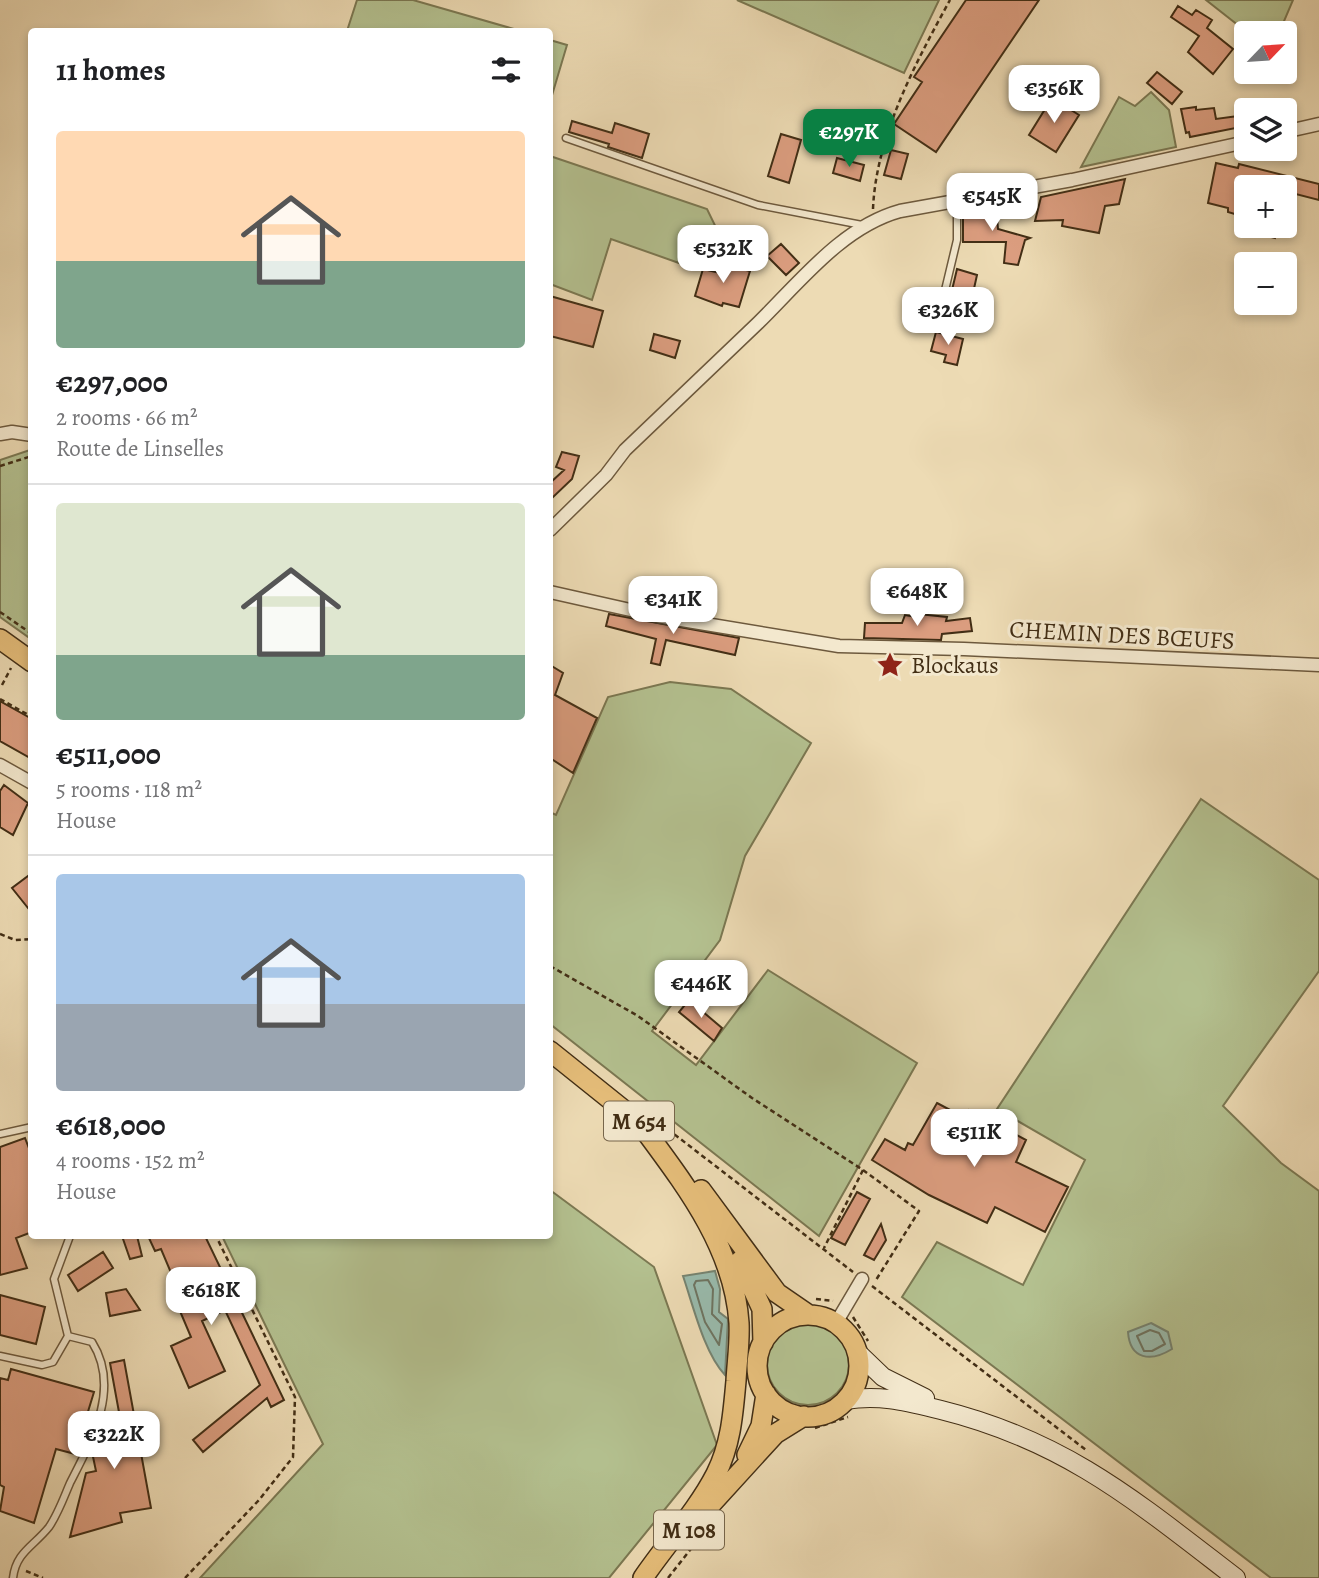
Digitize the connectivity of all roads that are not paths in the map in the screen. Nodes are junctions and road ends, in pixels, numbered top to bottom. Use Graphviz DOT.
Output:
graph roads {
  1 [pos="1319,124"];
  2 [pos="1297,129"];
  3 [pos="566,138"];
  4 [pos="1234,145"];
  5 [pos="957,200"];
  6 [pos="868,223"];
  7 [pos="941,307"];
  8 [pos="0,434"];
  9 [pos="28,434"];
  10 [pos="553,527"];
  11 [pos="553,593"];
  12 [pos="0,639"];
  13 [pos="0,652"];
  14 [pos="28,659"];
  15 [pos="1319,665"];
  16 [pos="28,667"];
  17 [pos="0,765"];
  18 [pos="28,781"];
  19 [pos="553,1053"];
  20 [pos="638,1121"];
  21 [pos="28,1128"];
  22 [pos="0,1134"];
  23 [pos="713,1207"];
  24 [pos="69,1239"];
  25 [pos="867,1282"];
  26 [pos="809,1315"];
  27 [pos="836,1323"];
  28 [pos="68,1336"];
  29 [pos="763,1343"];
  30 [pos="858,1353"];
  31 [pos="0,1356"];
  32 [pos="766,1394"];
  33 [pos="846,1400"];
  34 [pos="804,1416"];
  35 [pos="966,1417"];
  36 [pos="730,1482"];
  37 [pos="13,1578"];
  38 [pos="643,1578"];
  39 [pos="649,1578"];
  40 [pos="1236,1578"];
  1 -- 2 [label="street"];
  3 -- 6 [label="lane"];
  4 -- 5 [label="street"];
  5 -- 6 [label="street"];
  5 -- 7 [label="lane"];
  6 -- 10 [label="street"];
  8 -- 9 [label="street"];
  11 -- 15 [label="street, CHEMIN DES BŒUFS"];
  12 -- 14 [label="main road"];
  13 -- 16 [label="main road"];
  17 -- 18 [label="street"];
  19 -- 20 [label="main road, M 654"];
  20 -- 23 [label="main road, M 654"];
  20 -- 38 [label="main road"];
  21 -- 22 [label="lane"];
  23 -- 26 [label="main road, M 654"];
  23 -- 29 [label="main road, M 654"];
  24 -- 28 [label="lane"];
  25 -- 27 [label="street"];
  26 -- 27 [label="main road"];
  26 -- 29 [label="main road"];
  27 -- 30 [label="main road"];
  28 -- 31 [label="lane"];
  28 -- 37 [label="lane"];
  29 -- 32 [label="main road"];
  30 -- 33 [label="main road"];
  30 -- 35 [label="main road"];
  32 -- 34 [label="main road"];
  32 -- 36 [label="main road, M 108"];
  33 -- 34 [label="main road"];
  33 -- 35 [label="main road"];
  34 -- 36 [label="main road, M 108"];
  35 -- 40 [label="main road"];
  36 -- 39 [label="main road, M 108"];
}
